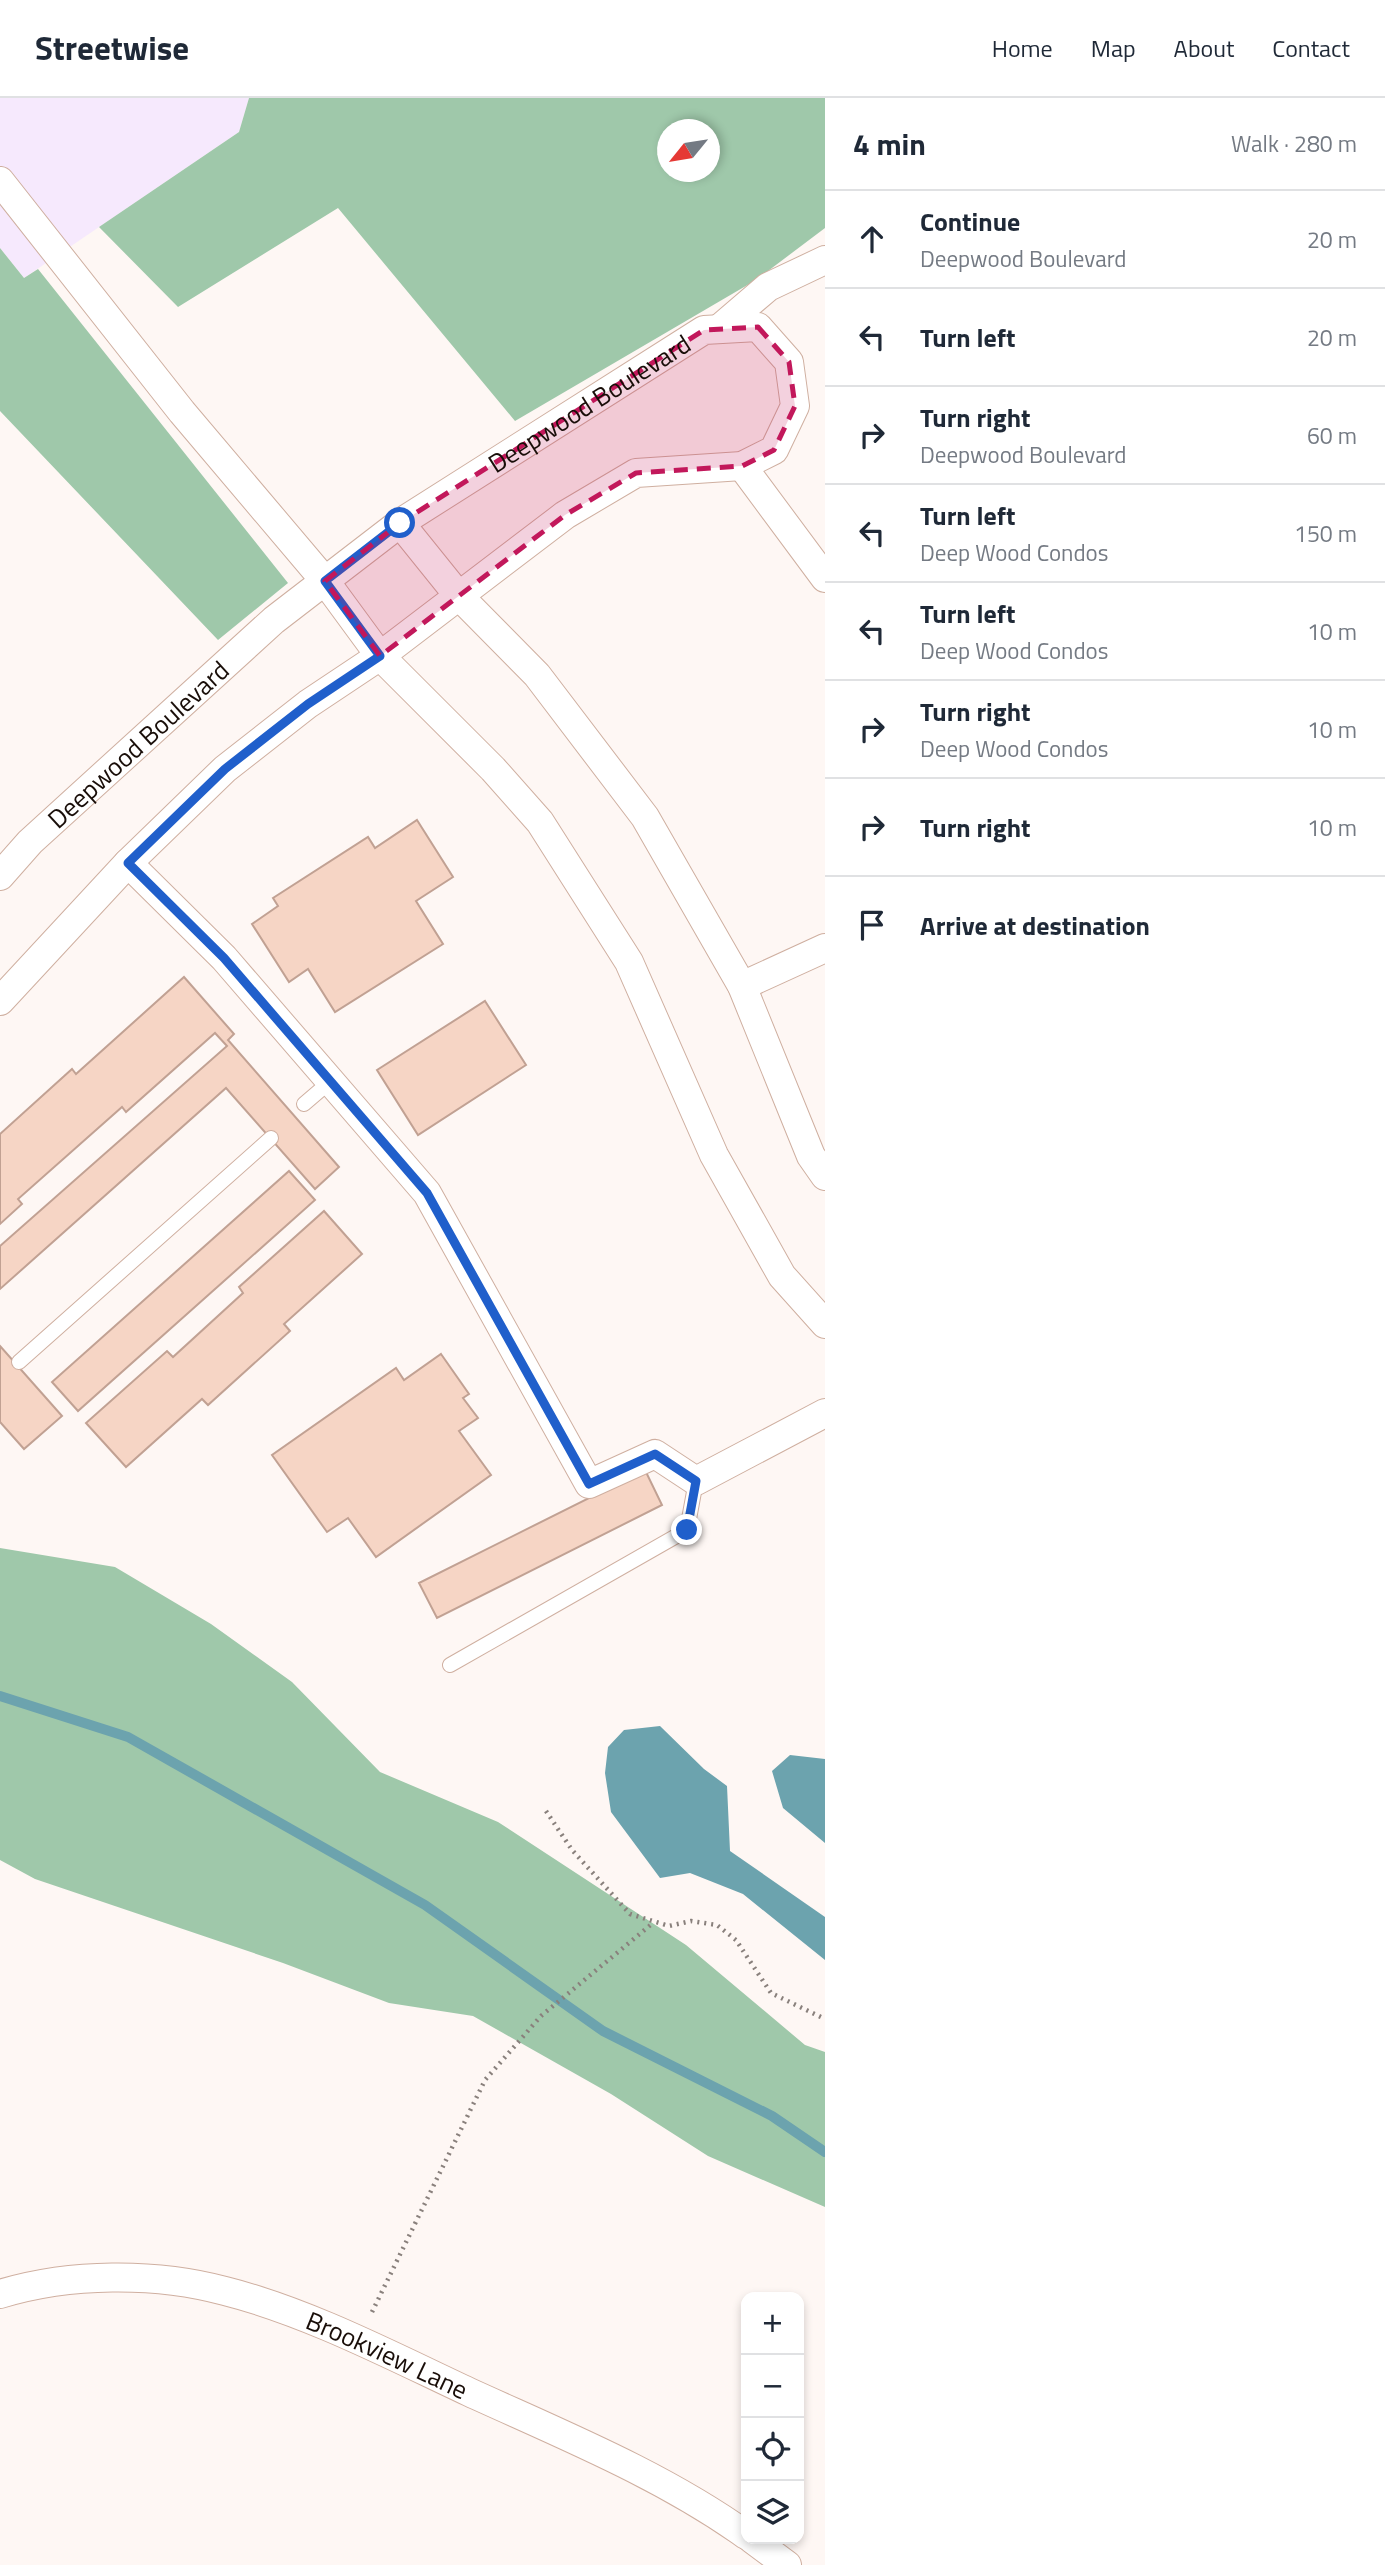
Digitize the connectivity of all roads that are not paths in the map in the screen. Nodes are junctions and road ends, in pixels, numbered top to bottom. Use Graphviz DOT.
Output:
graph roads {
  1 [pos="0,181"];
  2 [pos="825,260"];
  3 [pos="719,329"];
  4 [pos="742,466"];
  5 [pos="400,523"];
  6 [pos="825,578"];
  7 [pos="325,581"];
  8 [pos="458,595"];
  9 [pos="380,656"];
  10 [pos="128,863"];
  11 [pos="0,876"];
  12 [pos="825,948"];
  13 [pos="742,986"];
  14 [pos="0,1002"];
  15 [pos="332,1080"];
  16 [pos="304,1104"];
  17 [pos="271,1138"];
  18 [pos="825,1176"];
  19 [pos="825,1324"];
  20 [pos="19,1362"];
  21 [pos="825,1413"];
  22 [pos="696,1481"];
  23 [pos="450,1665"];
  24 [pos="0,2294"];
  25 [pos="741,2532"];
  26 [pos="759,2544"];
  27 [pos="787,2565"];
  1 -- 7 [label="street"];
  2 -- 3 [label="street"];
  3 -- 4 [label="street, Deepwood Boulevard"];
  3 -- 5 [label="street, Deepwood Boulevard"];
  4 -- 6 [label="street"];
  4 -- 8 [label="street, Deepwood Boulevard"];
  5 -- 7 [label="street, Deepwood Boulevard"];
  5 -- 8 [label="street"];
  7 -- 9 [label="street"];
  7 -- 11 [label="street, Deepwood Boulevard"];
  8 -- 9 [label="street, Deepwood Boulevard"];
  8 -- 13 [label="street"];
  9 -- 10 [label="street, Deepwood Boulevard"];
  9 -- 19 [label="street"];
  10 -- 14 [label="street, Deepwood Boulevard"];
  10 -- 15 [label="street"];
  12 -- 13 [label="street"];
  13 -- 18 [label="street"];
  15 -- 16 [label="lane"];
  15 -- 22 [label="street"];
  17 -- 20 [label="lane"];
  21 -- 22 [label="street"];
  22 -- 23 [label="lane"];
  24 -- 25 [label="street, Brookview Lane"];
  26 -- 27 [label="street"];
}
